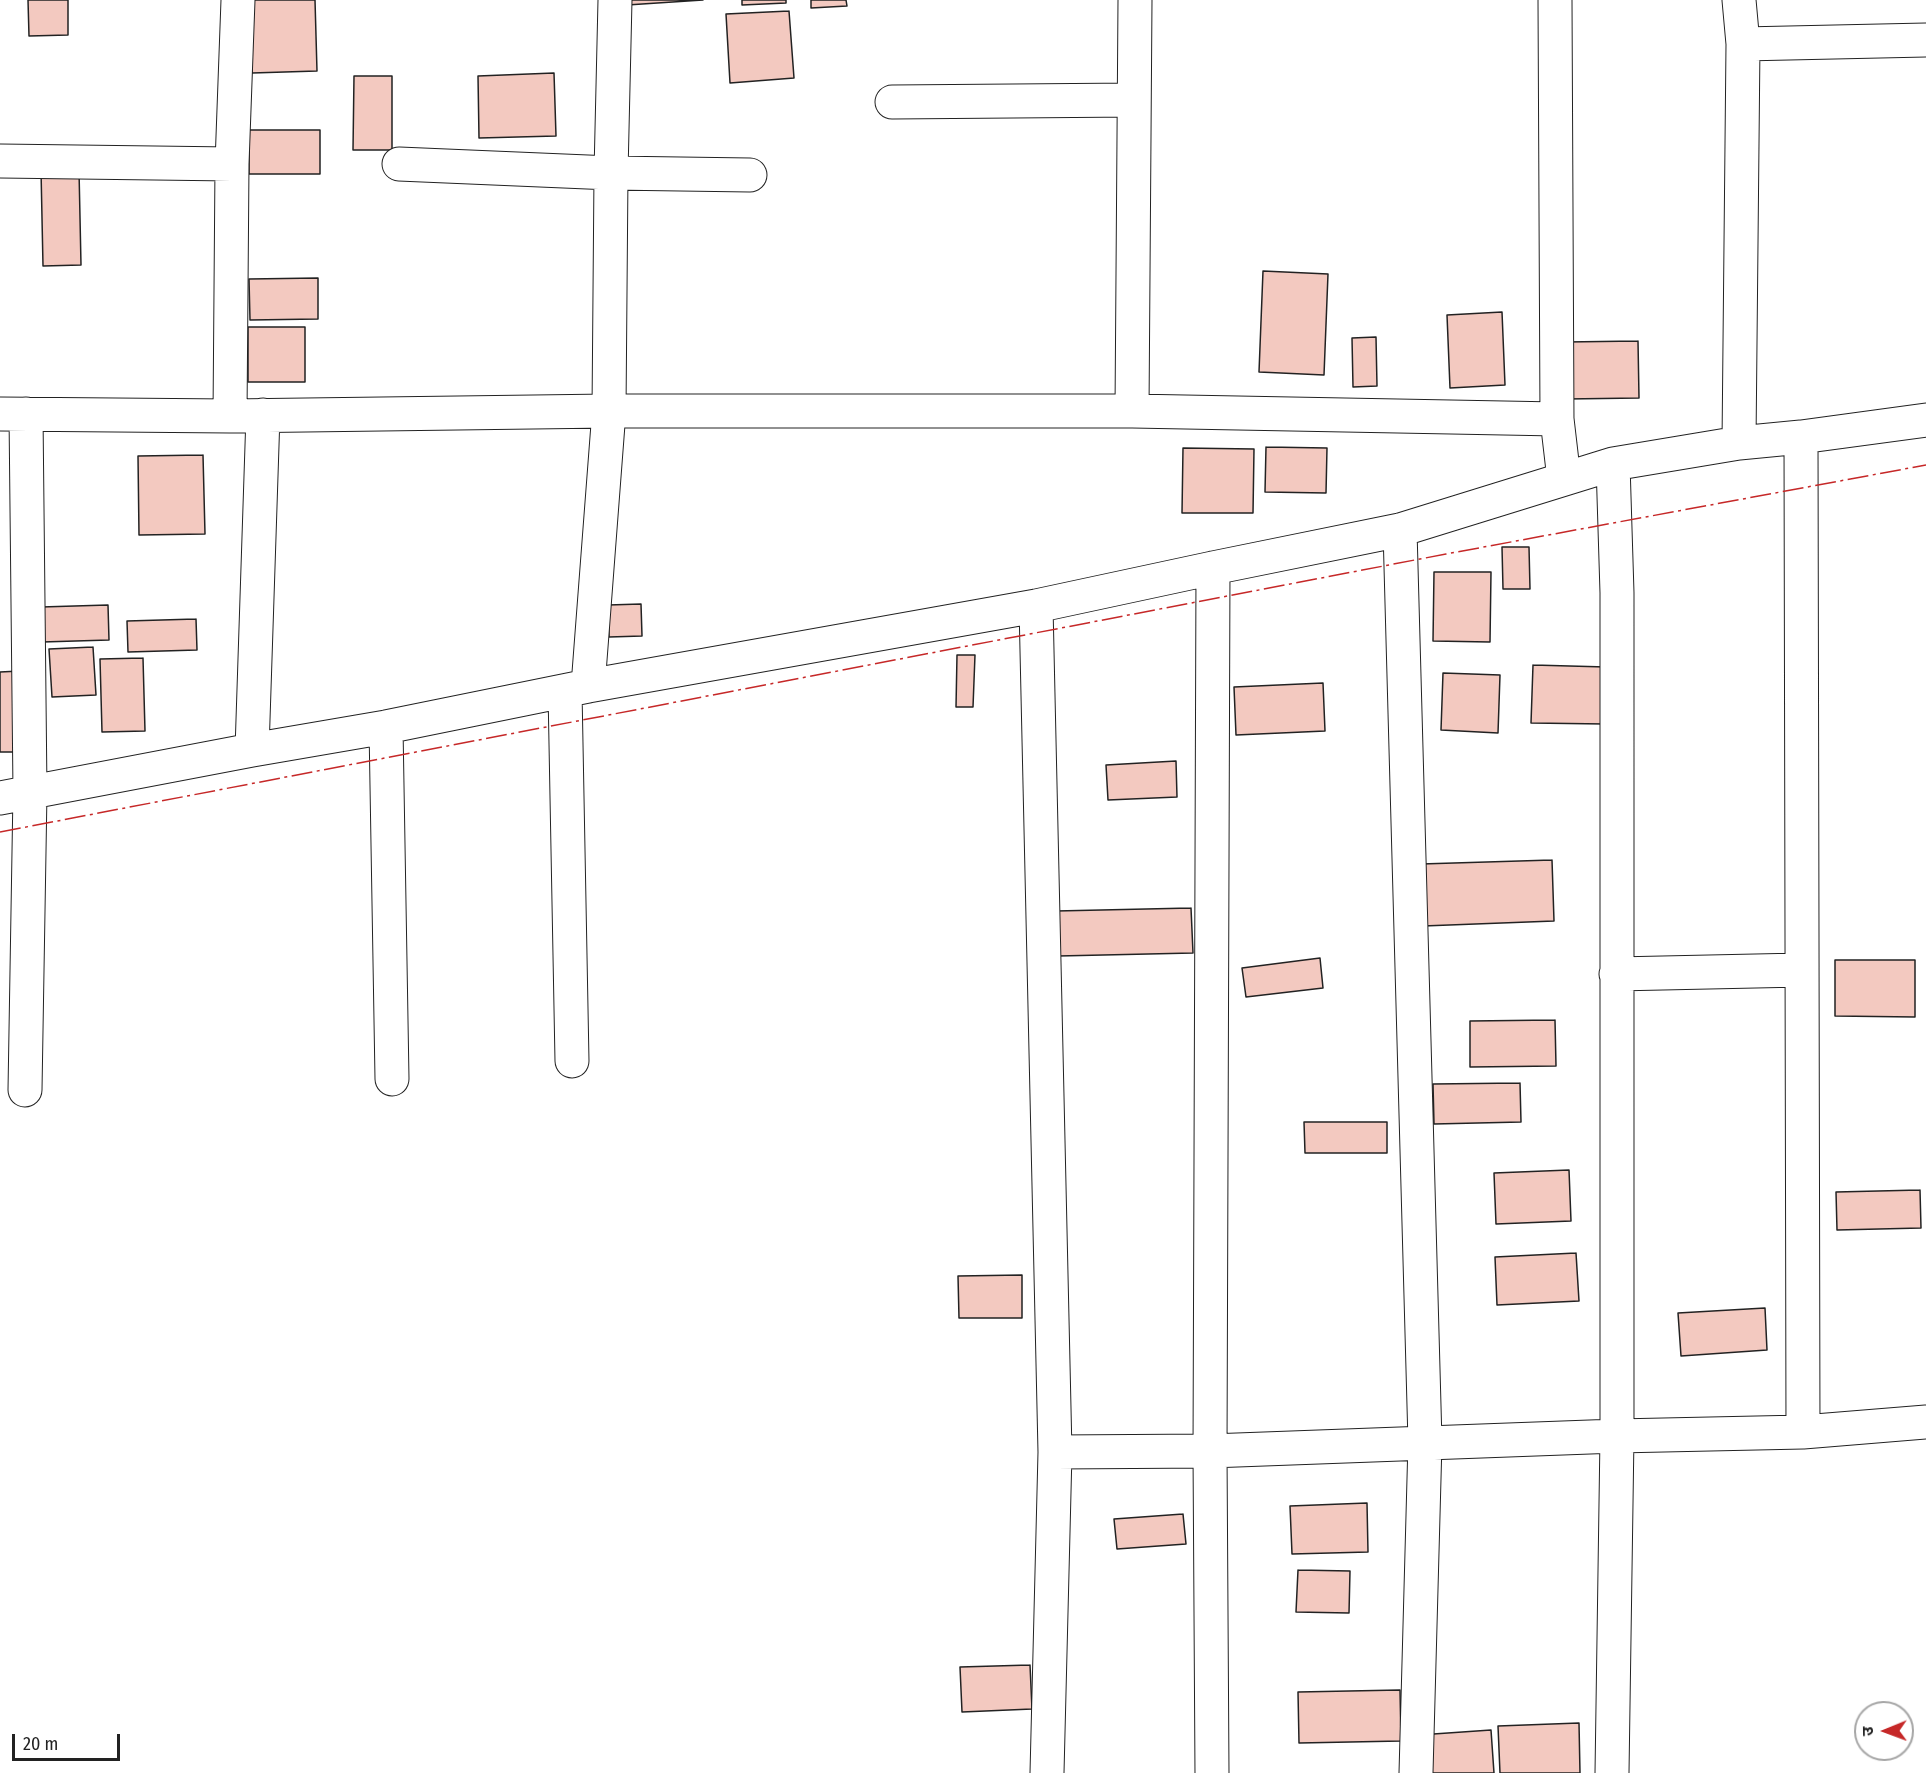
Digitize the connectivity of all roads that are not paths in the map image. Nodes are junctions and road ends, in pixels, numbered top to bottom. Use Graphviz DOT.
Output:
graph roads {
  1 [pos="238,0"];
  2 [pos="615,0"];
  3 [pos="1135,0"];
  4 [pos="1555,0"];
  5 [pos="1739,0"];
  6 [pos="1926,40"];
  7 [pos="1743,44"];
  8 [pos="1134,100"];
  9 [pos="892,102"];
  10 [pos="0,161"];
  11 [pos="232,164"];
  12 [pos="399,164"];
  13 [pos="611,172"];
  14 [pos="750,175"];
  15 [pos="609,411"];
  16 [pos="1132,411"];
  17 [pos="13,414"];
  18 [pos="230,416"];
  19 [pos="263,416"];
  20 [pos="1557,419"];
  21 [pos="1926,420"];
  22 [pos="1801,438"];
  23 [pos="1739,443"];
  24 [pos="1613,464"];
  25 [pos="1564,479"];
  26 [pos="1400,530"];
  27 [pos="1213,568"];
  28 [pos="1036,606"];
  29 [pos="577,689"];
  30 [pos="386,727"];
  31 [pos="252,750"];
  32 [pos="15,795"];
  33 [pos="1802,970"];
  34 [pos="1616,974"];
  35 [pos="572,1061"];
  36 [pos="392,1079"];
  37 [pos="25,1090"];
  38 [pos="1926,1422"];
  39 [pos="1803,1432"];
  40 [pos="1617,1436"];
  41 [pos="1425,1442"];
  42 [pos="1210,1451"];
  43 [pos="1055,1452"];
  44 [pos="1047,1773"];
  45 [pos="1212,1773"];
  46 [pos="1416,1773"];
  47 [pos="1612,1773"];
  1 -- 11 [label="street"];
  2 -- 13 [label="street"];
  3 -- 8 [label="street"];
  4 -- 20 [label="street"];
  5 -- 7 [label="street"];
  6 -- 7 [label="street"];
  7 -- 23 [label="street"];
  8 -- 9 [label="street"];
  8 -- 16 [label="street"];
  10 -- 11 [label="street"];
  11 -- 18 [label="street"];
  12 -- 13 [label="street"];
  13 -- 14 [label="street"];
  13 -- 15 [label="street"];
  15 -- 16 [label="street"];
  15 -- 19 [label="street"];
  15 -- 29 [label="street"];
  16 -- 20 [label="street"];
  17 -- 18 [label="street"];
  17 -- 32 [label="street"];
  18 -- 19 [label="street"];
  19 -- 31 [label="street"];
  20 -- 25 [label="street"];
  21 -- 22 [label="street"];
  22 -- 23 [label="street"];
  22 -- 33 [label="street"];
  23 -- 24 [label="street"];
  24 -- 25 [label="street"];
  24 -- 34 [label="street"];
  25 -- 26 [label="street"];
  26 -- 27 [label="street"];
  26 -- 41 [label="street"];
  27 -- 28 [label="street"];
  27 -- 42 [label="street"];
  28 -- 29 [label="street"];
  28 -- 43 [label="street"];
  29 -- 30 [label="street"];
  29 -- 35 [label="street"];
  30 -- 31 [label="street"];
  30 -- 36 [label="street"];
  31 -- 32 [label="street"];
  32 -- 37 [label="street"];
  33 -- 34 [label="street"];
  33 -- 39 [label="street"];
  34 -- 40 [label="street"];
  38 -- 39 [label="street"];
  39 -- 40 [label="street"];
  40 -- 41 [label="street"];
  40 -- 47 [label="street"];
  41 -- 42 [label="street"];
  41 -- 46 [label="street"];
  42 -- 43 [label="street"];
  42 -- 45 [label="street"];
  43 -- 44 [label="street"];
}
